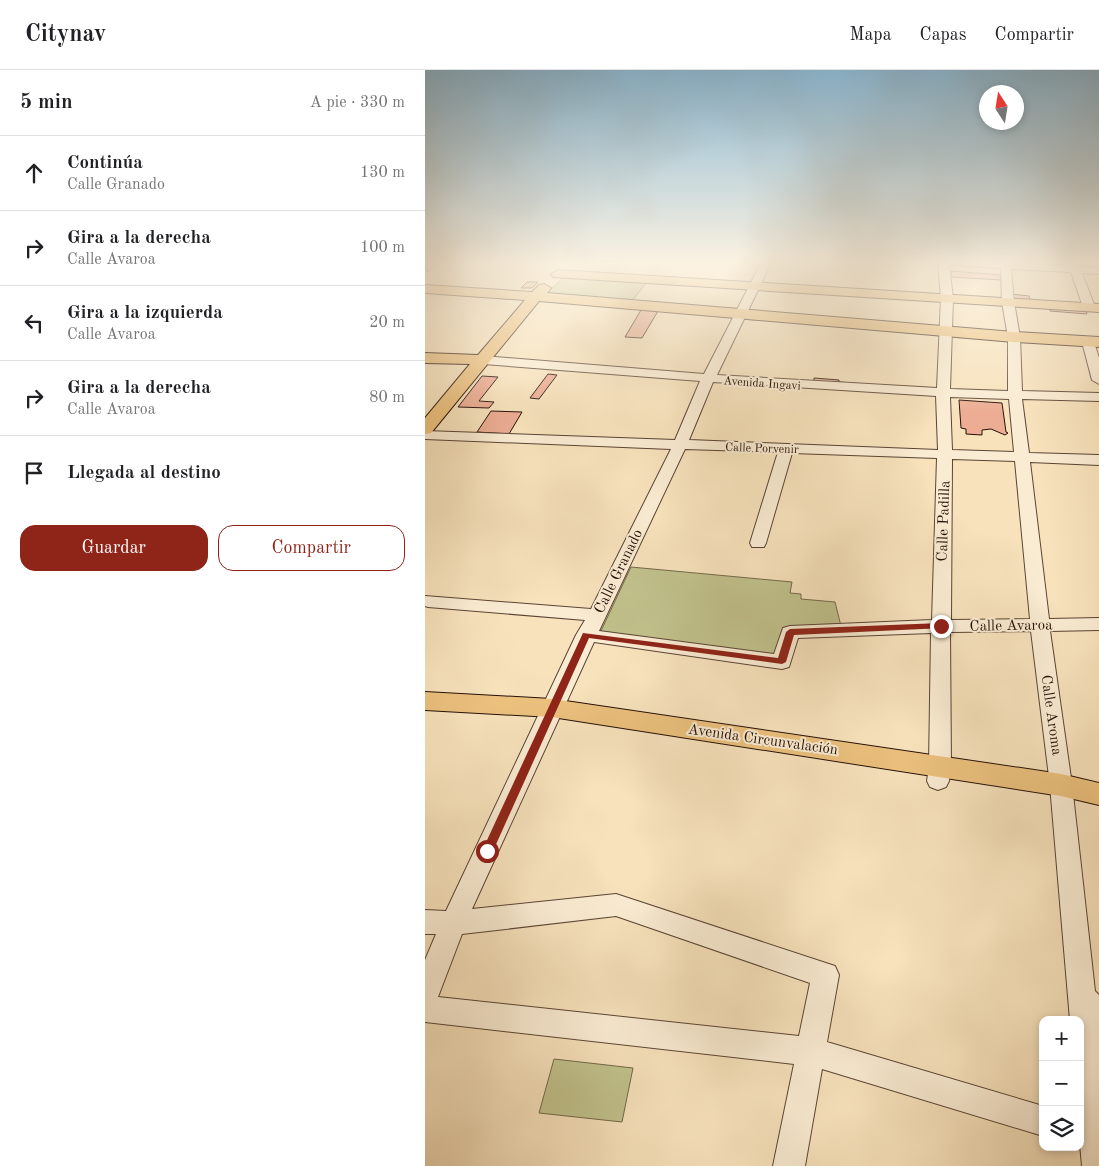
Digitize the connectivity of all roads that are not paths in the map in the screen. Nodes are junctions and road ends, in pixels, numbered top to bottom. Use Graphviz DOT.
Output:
graph roads {
  1 [pos="522,312"];
  2 [pos="731,312"];
  3 [pos="947,312"];
  4 [pos="1010,312"];
  5 [pos="1048,312"];
  6 [pos="1090,312"];
  7 [pos="741,313"];
  8 [pos="1094,324"];
  9 [pos="946,331"];
  10 [pos="1014,337"];
  11 [pos="425,358"];
  12 [pos="483,360"];
  13 [pos="709,379"];
  14 [pos="1099,380"];
  15 [pos="943,393"];
  16 [pos="1015,396"];
  17 [pos="1099,398"];
  18 [pos="425,429"];
  19 [pos="425,435"];
  20 [pos="680,445"];
  21 [pos="786,449"];
  22 [pos="945,453"];
  23 [pos="1023,456"];
  24 [pos="1099,460"];
  25 [pos="758,543"];
  26 [pos="429,598"];
  27 [pos="597,614"];
  28 [pos="1040,624"];
  29 [pos="1099,624"];
  30 [pos="941,626"];
  31 [pos="586,635"];
  32 [pos="425,701"];
  33 [pos="425,715"];
  34 [pos="549,715"];
  35 [pos="939,773"];
  36 [pos="1062,793"];
  37 [pos="1099,794"];
  38 [pos="1099,808"];
  39 [pos="425,922"];
  40 [pos="453,923"];
  41 [pos="425,994"];
  42 [pos="1090,1006"];
  43 [pos="425,1009"];
  44 [pos="812,1052"];
  45 [pos="1039,1120"];
  46 [pos="1087,1134"];
  47 [pos="789,1166"];
  48 [pos="1098,1166"];
  1 -- 12 [label="main road"];
  2 -- 7 [label="main road"];
  3 -- 9 [label="street, Calle Padilla"];
  4 -- 10 [label="street, Calle Aroma"];
  5 -- 8 [label="main road"];
  6 -- 8 [label="street"];
  7 -- 9 [label="main road"];
  7 -- 13 [label="street, Calle Granado"];
  8 -- 10 [label="main road"];
  8 -- 14 [label="street"];
  9 -- 10 [label="main road"];
  9 -- 15 [label="street, Calle Padilla"];
  10 -- 16 [label="street, Calle Aroma"];
  11 -- 12 [label="main road, Avenida Ingavi"];
  12 -- 13 [label="street, Avenida Ingavi"];
  12 -- 18 [label="main road"];
  13 -- 15 [label="street, Avenida Ingavi"];
  13 -- 20 [label="street, Calle Granado"];
  15 -- 16 [label="street, Avenida Ingavi"];
  15 -- 22 [label="street, Calle Padilla"];
  16 -- 17 [label="street, Avenida Ingavi"];
  16 -- 23 [label="street, Calle Aroma"];
  19 -- 20 [label="street, Calle Porvenir"];
  20 -- 21 [label="street, Calle Porvenir"];
  20 -- 27 [label="street, Calle Granado"];
  21 -- 22 [label="street, Calle Porvenir"];
  21 -- 25 [label="street"];
  22 -- 23 [label="street, Calle Porvenir"];
  22 -- 30 [label="street, Calle Padilla"];
  23 -- 24 [label="street, Calle Porvenir"];
  23 -- 28 [label="street, Calle Aroma"];
  26 -- 27 [label="street"];
  27 -- 31 [label="street, Calle Granado"];
  28 -- 29 [label="street, Calle Avaroa"];
  28 -- 30 [label="street, Calle Avaroa"];
  28 -- 36 [label="street, Calle Aroma"];
  30 -- 31 [label="street, Calle Avaroa"];
  30 -- 35 [label="street, Calle Padilla"];
  31 -- 34 [label="street, Calle Granado"];
  32 -- 34 [label="main road, Avenida Circunvalación"];
  33 -- 34 [label="main road, Avenida Circunvalación"];
  34 -- 35 [label="main road, Avenida Circunvalación"];
  34 -- 40 [label="street, Calle Granado"];
  35 -- 36 [label="main road, Avenida Circunvalación"];
  36 -- 37 [label="main road, Avenida Circunvalación"];
  36 -- 38 [label="main road, Avenida Circunvalación"];
  36 -- 42 [label="street, Calle Aroma"];
  39 -- 40 [label="street"];
  40 -- 41 [label="street, Calle Granado"];
  40 -- 44 [label="street"];
  42 -- 46 [label="street, Calle Aroma"];
  43 -- 44 [label="street"];
  44 -- 45 [label="street"];
  44 -- 47 [label="street"];
  46 -- 48 [label="street, Calle Aroma"];
}
